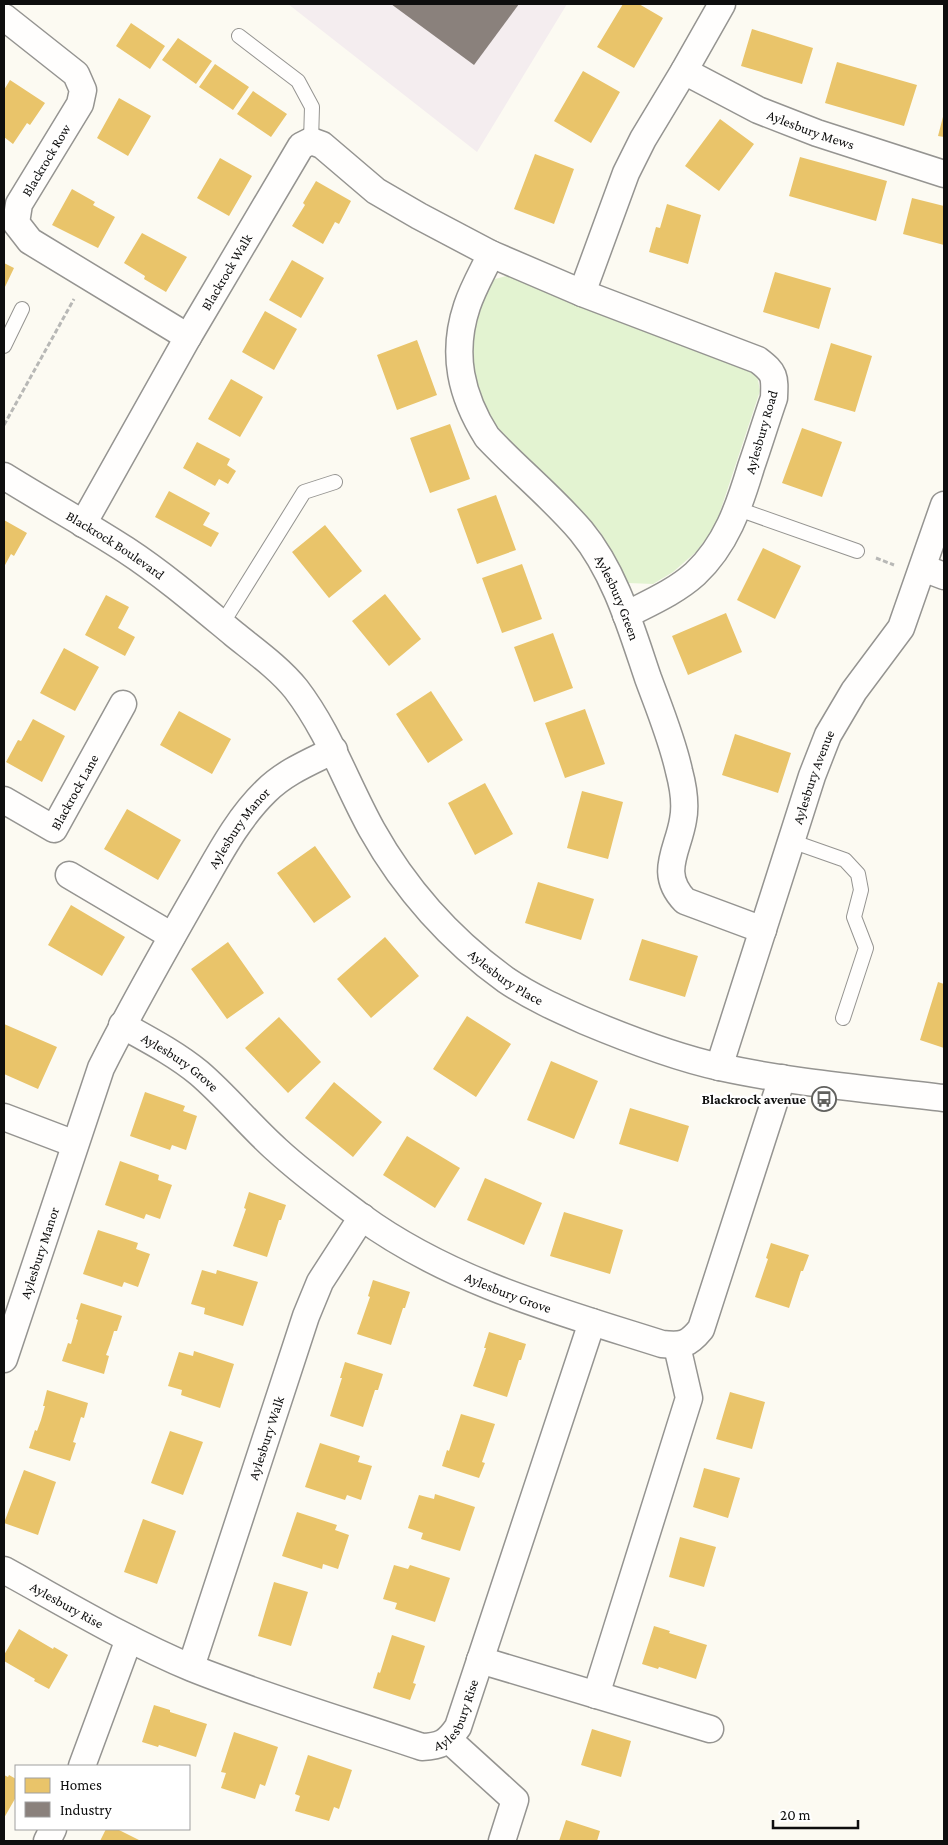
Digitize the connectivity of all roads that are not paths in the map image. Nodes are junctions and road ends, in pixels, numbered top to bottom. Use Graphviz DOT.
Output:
graph roads {
  1 [pos="8,4"];
  2 [pos="722,4"];
  3 [pos="4,9"];
  4 [pos="4,18"];
  5 [pos="239,36"];
  6 [pos="684,71"];
  7 [pos="311,141"];
  8 [pos="944,174"];
  9 [pos="491,254"];
  10 [pos="582,293"];
  11 [pos="22,309"];
  12 [pos="188,337"];
  13 [pos="4,346"];
  14 [pos="4,476"];
  15 [pos="335,482"];
  16 [pos="944,505"];
  17 [pos="738,509"];
  18 [pos="83,524"];
  19 [pos="857,551"];
  20 [pos="934,572"];
  21 [pos="626,614"];
  22 [pos="222,624"];
  23 [pos="123,704"];
  24 [pos="334,750"];
  25 [pos="4,800"];
  26 [pos="791,841"];
  27 [pos="69,875"];
  28 [pos="763,930"];
  29 [pos="172,936"];
  30 [pos="843,1018"];
  31 [pos="122,1026"];
  32 [pos="719,1067"];
  33 [pos="782,1078"];
  34 [pos="944,1098"];
  35 [pos="4,1117"];
  36 [pos="75,1144"];
  37 [pos="362,1217"];
  38 [pos="592,1322"];
  39 [pos="677,1346"];
  40 [pos="4,1359"];
  41 [pos="4,1570"];
  42 [pos="129,1639"];
  43 [pos="480,1660"];
  44 [pos="191,1667"];
  45 [pos="596,1695"];
  46 [pos="710,1729"];
  47 [pos="449,1740"];
  48 [pos="82,1765"];
  49 [pos="502,1841"];
  1 -- 3 [label="lane"];
  2 -- 6 [label="street"];
  4 -- 12 [label="street, Blackrock Row"];
  5 -- 7 [label="lane"];
  6 -- 8 [label="street, Aylesbury Mews"];
  6 -- 10 [label="street"];
  7 -- 9 [label="street, Aylesbury Road"];
  7 -- 12 [label="street, Blackrock Walk"];
  9 -- 10 [label="street, Aylesbury Road"];
  9 -- 21 [label="street, Aylesbury Green"];
  10 -- 17 [label="street, Aylesbury Road"];
  11 -- 13 [label="lane"];
  12 -- 18 [label="street, Blackrock Walk"];
  14 -- 18 [label="street, Blackrock Boulevard"];
  15 -- 22 [label="lane"];
  16 -- 20 [label="street, Aylesbury Avenue"];
  17 -- 19 [label="lane"];
  17 -- 21 [label="street, Aylesbury Road"];
  18 -- 22 [label="street, Blackrock Boulevard"];
  20 -- 26 [label="street, Aylesbury Avenue"];
  21 -- 28 [label="street, Aylesbury Green"];
  22 -- 24 [label="street, Aylesbury Place"];
  23 -- 25 [label="street, Blackrock Lane"];
  24 -- 29 [label="street, Aylesbury Manor"];
  24 -- 32 [label="street, Aylesbury Place"];
  26 -- 28 [label="street, Aylesbury Avenue"];
  26 -- 30 [label="lane"];
  27 -- 29 [label="street"];
  28 -- 32 [label="street, Aylesbury Avenue"];
  29 -- 31 [label="street, Aylesbury Manor"];
  31 -- 36 [label="street, Aylesbury Manor"];
  31 -- 37 [label="street, Aylesbury Grove"];
  32 -- 33 [label="street, Aylesbury Place"];
  33 -- 34 [label="street, Aylesbury Place"];
  33 -- 39 [label="street"];
  35 -- 36 [label="street"];
  36 -- 40 [label="street, Aylesbury Manor"];
  37 -- 38 [label="street, Aylesbury Grove"];
  37 -- 44 [label="street, Aylesbury Walk"];
  38 -- 39 [label="street, Aylesbury Grove"];
  38 -- 43 [label="street, Aylesbury Rise"];
  39 -- 45 [label="street"];
  41 -- 42 [label="street, Aylesbury Rise"];
  42 -- 44 [label="street, Aylesbury Rise"];
  42 -- 48 [label="street"];
  43 -- 45 [label="street"];
  43 -- 47 [label="street, Aylesbury Rise"];
  44 -- 47 [label="street, Aylesbury Rise"];
  45 -- 46 [label="street"];
  47 -- 49 [label="street"];
}
